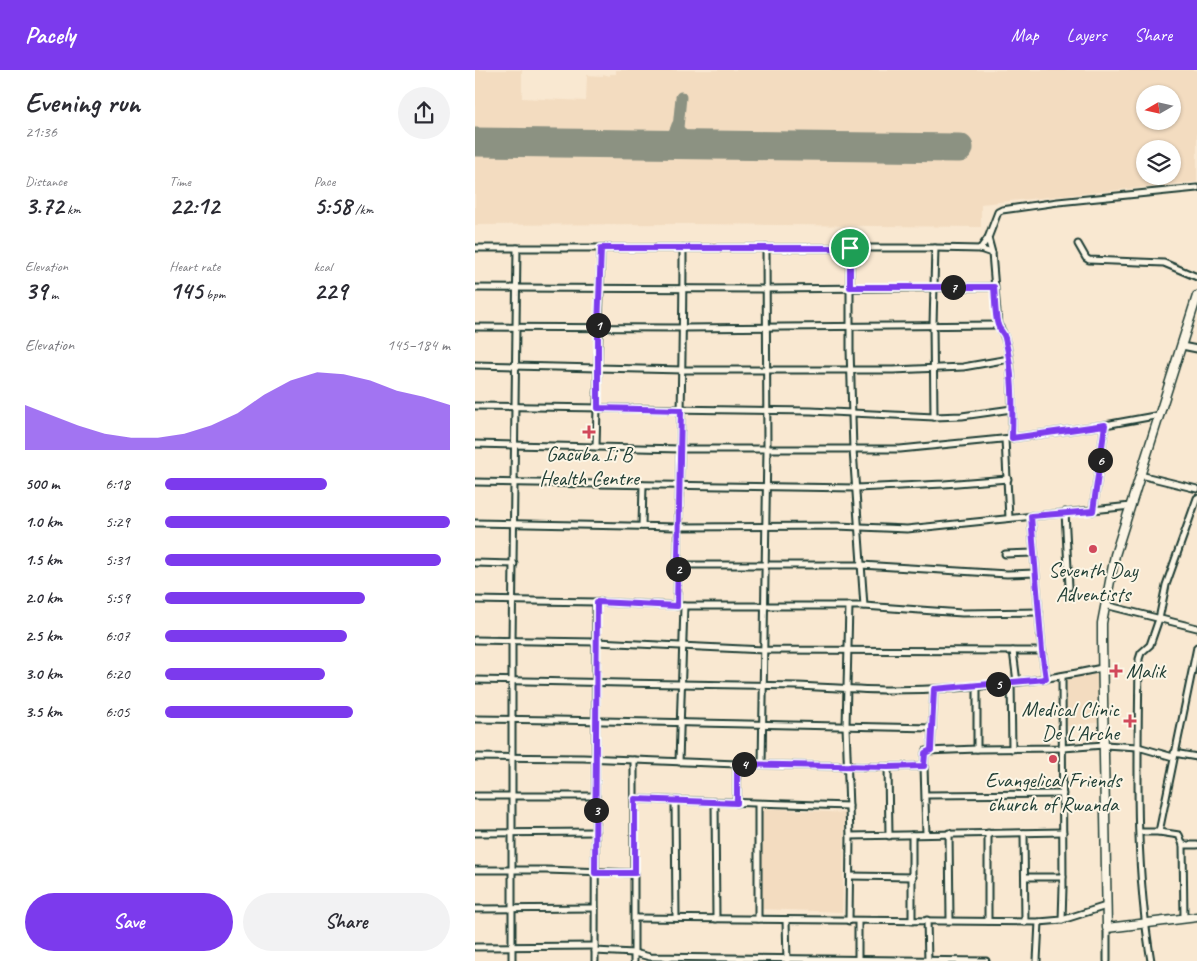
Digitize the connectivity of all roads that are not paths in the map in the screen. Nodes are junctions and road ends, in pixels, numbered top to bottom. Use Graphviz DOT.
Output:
graph roads {
  1 [pos="1197,188"];
  2 [pos="988,238"];
  3 [pos="1078,244"];
  4 [pos="475,248"];
  5 [pos="517,248"];
  6 [pos="601,248"];
  7 [pos="683,248"];
  8 [pos="767,248"];
  9 [pos="850,248"];
  10 [pos="935,248"];
  11 [pos="980,249"];
  12 [pos="992,253"];
  13 [pos="1197,277"];
  14 [pos="850,287"];
  15 [pos="934,287"];
  16 [pos="994,287"];
  17 [pos="475,288"];
  18 [pos="517,288"];
  19 [pos="683,288"];
  20 [pos="599,289"];
  21 [pos="765,289"];
  22 [pos="1197,296"];
  23 [pos="933,325"];
  24 [pos="998,326"];
  25 [pos="475,327"];
  26 [pos="517,327"];
  27 [pos="598,327"];
  28 [pos="767,327"];
  29 [pos="850,327"];
  30 [pos="683,328"];
  31 [pos="1182,346"];
  32 [pos="1197,349"];
  33 [pos="1009,359"];
  34 [pos="475,365"];
  35 [pos="516,365"];
  36 [pos="599,368"];
  37 [pos="851,369"];
  38 [pos="934,369"];
  39 [pos="683,370"];
  40 [pos="766,370"];
  41 [pos="475,406"];
  42 [pos="515,407"];
  43 [pos="598,408"];
  44 [pos="1013,409"];
  45 [pos="681,410"];
  46 [pos="767,410"];
  47 [pos="852,413"];
  48 [pos="1160,415"];
  49 [pos="934,417"];
  50 [pos="1105,425"];
  51 [pos="1012,438"];
  52 [pos="1005,439"];
  53 [pos="475,444"];
  54 [pos="514,445"];
  55 [pos="596,447"];
  56 [pos="680,448"];
  57 [pos="767,449"];
  58 [pos="853,450"];
  59 [pos="1140,475"];
  60 [pos="1008,479"];
  61 [pos="475,482"];
  62 [pos="515,483"];
  63 [pos="643,485"];
  64 [pos="679,486"];
  65 [pos="765,487"];
  66 [pos="856,488"];
  67 [pos="1197,489"];
  68 [pos="1197,498"];
  69 [pos="1131,506"];
  70 [pos="1093,511"];
  71 [pos="1065,512"];
  72 [pos="1031,516"];
  73 [pos="1009,518"];
  74 [pos="475,523"];
  75 [pos="514,524"];
  76 [pos="643,526"];
  77 [pos="679,527"];
  78 [pos="764,527"];
  79 [pos="860,527"];
  80 [pos="1034,553"];
  81 [pos="1005,554"];
  82 [pos="475,563"];
  83 [pos="514,564"];
  84 [pos="678,565"];
  85 [pos="764,565"];
  86 [pos="861,565"];
  87 [pos="1035,573"];
  88 [pos="1069,587"];
  89 [pos="475,600"];
  90 [pos="513,600"];
  91 [pos="597,602"];
  92 [pos="1105,605"];
  93 [pos="677,606"];
  94 [pos="684,606"];
  95 [pos="764,606"];
  96 [pos="849,606"];
  97 [pos="864,606"];
  98 [pos="1039,612"];
  99 [pos="1159,619"];
  100 [pos="1197,628"];
  101 [pos="475,640"];
  102 [pos="513,641"];
  103 [pos="596,642"];
  104 [pos="683,646"];
  105 [pos="1197,647"];
  106 [pos="764,650"];
  107 [pos="848,650"];
  108 [pos="1013,651"];
  109 [pos="1042,651"];
  110 [pos="1103,668"];
  111 [pos="1062,676"];
  112 [pos="1046,679"];
  113 [pos="475,680"];
  114 [pos="513,681"];
  115 [pos="1014,682"];
  116 [pos="596,683"];
  117 [pos="682,684"];
  118 [pos="763,686"];
  119 [pos="977,686"];
  120 [pos="847,688"];
  121 [pos="934,689"];
  122 [pos="475,719"];
  123 [pos="512,719"];
  124 [pos="595,720"];
  125 [pos="680,723"];
  126 [pos="763,724"];
  127 [pos="845,726"];
  128 [pos="932,728"];
  129 [pos="1104,745"];
  130 [pos="1138,747"];
  131 [pos="1063,748"];
  132 [pos="977,749"];
  133 [pos="1012,749"];
  134 [pos="931,750"];
  135 [pos="1174,755"];
  136 [pos="475,757"];
  137 [pos="1197,757"];
  138 [pos="513,758"];
  139 [pos="595,759"];
  140 [pos="634,760"];
  141 [pos="679,762"];
  142 [pos="737,764"];
  143 [pos="762,764"];
  144 [pos="847,766"];
  145 [pos="924,766"];
  146 [pos="888,767"];
  147 [pos="1063,794"];
  148 [pos="475,796"];
  149 [pos="513,796"];
  150 [pos="596,796"];
  151 [pos="926,796"];
  152 [pos="635,799"];
  153 [pos="675,801"];
  154 [pos="715,802"];
  155 [pos="737,803"];
  156 [pos="758,804"];
  157 [pos="849,806"];
  158 [pos="595,832"];
  159 [pos="1024,832"];
  160 [pos="1063,832"];
  161 [pos="1140,832"];
  162 [pos="1159,832"];
  163 [pos="475,833"];
  164 [pos="513,833"];
  165 [pos="949,833"];
  166 [pos="988,833"];
  167 [pos="926,834"];
  168 [pos="912,835"];
  169 [pos="850,836"];
  170 [pos="889,836"];
  171 [pos="1183,845"];
  172 [pos="1197,845"];
  173 [pos="475,870"];
  174 [pos="514,870"];
  175 [pos="595,873"];
  176 [pos="635,873"];
  177 [pos="850,876"];
  178 [pos="913,877"];
  179 [pos="1025,877"];
  180 [pos="1063,877"];
  181 [pos="1106,906"];
  182 [pos="595,908"];
  183 [pos="475,909"];
  184 [pos="513,909"];
  185 [pos="1197,917"];
  186 [pos="635,918"];
  187 [pos="676,918"];
  188 [pos="1184,918"];
  189 [pos="716,919"];
  190 [pos="758,919"];
  191 [pos="786,920"];
  192 [pos="927,920"];
  193 [pos="950,920"];
  194 [pos="1062,920"];
  195 [pos="849,921"];
  196 [pos="858,921"];
  197 [pos="912,921"];
  198 [pos="988,921"];
  199 [pos="1025,922"];
  200 [pos="1039,922"];
  201 [pos="1145,924"];
  202 [pos="1107,928"];
  203 [pos="475,947"];
  204 [pos="513,947"];
  205 [pos="595,948"];
  206 [pos="634,953"];
  207 [pos="787,960"];
  208 [pos="858,960"];
  209 [pos="513,961"];
  210 [pos="595,961"];
  211 [pos="634,961"];
  212 [pos="928,961"];
  213 [pos="986,961"];
  214 [pos="1037,961"];
  215 [pos="1107,961"];
  216 [pos="1151,961"];
  1 -- 2 [label="street"];
  2 -- 11 [label="street"];
  2 -- 12 [label="street"];
  3 -- 13 [label="street"];
  4 -- 5 [label="street"];
  5 -- 6 [label="street"];
  5 -- 18 [label="street"];
  6 -- 7 [label="street"];
  6 -- 20 [label="street"];
  7 -- 8 [label="street"];
  7 -- 19 [label="street"];
  8 -- 9 [label="street"];
  8 -- 21 [label="street"];
  9 -- 10 [label="street"];
  9 -- 14 [label="street"];
  10 -- 11 [label="street"];
  10 -- 15 [label="street"];
  11 -- 12 [label="street"];
  12 -- 16 [label="street"];
  14 -- 15 [label="street"];
  14 -- 21 [label="street"];
  14 -- 29 [label="street"];
  15 -- 16 [label="street"];
  15 -- 23 [label="street"];
  16 -- 24 [label="street"];
  17 -- 18 [label="street"];
  18 -- 20 [label="street"];
  18 -- 26 [label="street"];
  19 -- 20 [label="street"];
  19 -- 21 [label="street"];
  19 -- 30 [label="street"];
  20 -- 27 [label="street"];
  21 -- 28 [label="street"];
  22 -- 31 [label="street"];
  23 -- 24 [label="street"];
  23 -- 29 [label="street"];
  23 -- 38 [label="street"];
  24 -- 33 [label="street"];
  25 -- 26 [label="street"];
  26 -- 27 [label="street"];
  26 -- 35 [label="street"];
  27 -- 30 [label="street"];
  27 -- 36 [label="street"];
  28 -- 29 [label="street"];
  28 -- 30 [label="street"];
  28 -- 40 [label="street"];
  29 -- 37 [label="street"];
  30 -- 39 [label="street"];
  31 -- 32 [label="street"];
  31 -- 48 [label="street"];
  33 -- 38 [label="street"];
  33 -- 44 [label="street"];
  34 -- 35 [label="street"];
  35 -- 36 [label="street"];
  35 -- 42 [label="street"];
  36 -- 39 [label="street"];
  36 -- 43 [label="street"];
  37 -- 38 [label="street"];
  37 -- 40 [label="street"];
  37 -- 47 [label="street"];
  38 -- 49 [label="street"];
  39 -- 40 [label="street"];
  39 -- 45 [label="street"];
  40 -- 46 [label="street"];
  41 -- 42 [label="street"];
  42 -- 43 [label="street"];
  42 -- 54 [label="street"];
  43 -- 45 [label="street"];
  43 -- 55 [label="street"];
  44 -- 49 [label="street"];
  44 -- 51 [label="street"];
  45 -- 46 [label="street"];
  45 -- 56 [label="street"];
  46 -- 47 [label="street"];
  46 -- 57 [label="street"];
  47 -- 49 [label="street"];
  47 -- 58 [label="street"];
  48 -- 50 [label="street"];
  48 -- 59 [label="street"];
  50 -- 51 [label="street"];
  50 -- 70 [label="street"];
  51 -- 52 [label="street"];
  52 -- 58 [label="street"];
  52 -- 60 [label="street"];
  53 -- 54 [label="street"];
  54 -- 55 [label="street"];
  54 -- 62 [label="street"];
  55 -- 56 [label="street"];
  56 -- 57 [label="street"];
  56 -- 64 [label="street"];
  57 -- 58 [label="street"];
  57 -- 65 [label="street"];
  58 -- 66 [label="street"];
  59 -- 67 [label="street"];
  59 -- 69 [label="street"];
  60 -- 66 [label="street"];
  60 -- 73 [label="street"];
  61 -- 62 [label="street"];
  62 -- 63 [label="street"];
  62 -- 75 [label="street"];
  63 -- 64 [label="street"];
  63 -- 76 [label="street"];
  64 -- 65 [label="street"];
  64 -- 77 [label="street"];
  65 -- 66 [label="street"];
  65 -- 78 [label="street"];
  66 -- 79 [label="street"];
  68 -- 99 [label="street"];
  69 -- 70 [label="street"];
  69 -- 92 [label="street"];
  70 -- 71 [label="street"];
  71 -- 72 [label="street"];
  71 -- 88 [label="street"];
  72 -- 73 [label="street"];
  72 -- 80 [label="street"];
  73 -- 79 [label="street"];
  74 -- 75 [label="street"];
  75 -- 76 [label="street"];
  75 -- 83 [label="street"];
  76 -- 77 [label="street"];
  77 -- 78 [label="street"];
  77 -- 84 [label="street"];
  78 -- 79 [label="street"];
  78 -- 85 [label="street"];
  79 -- 86 [label="street"];
  80 -- 81 [label="street"];
  80 -- 87 [label="street"];
  82 -- 83 [label="street"];
  83 -- 90 [label="street"];
  84 -- 85 [label="street"];
  84 -- 93 [label="street"];
  85 -- 86 [label="street"];
  85 -- 95 [label="street"];
  86 -- 87 [label="street"];
  86 -- 97 [label="street"];
  87 -- 98 [label="street"];
  89 -- 90 [label="street"];
  90 -- 91 [label="street"];
  90 -- 102 [label="street"];
  91 -- 93 [label="street"];
  91 -- 103 [label="street"];
  92 -- 99 [label="street"];
  92 -- 110 [label="street"];
  93 -- 94 [label="street"];
  94 -- 95 [label="street"];
  94 -- 104 [label="street"];
  95 -- 96 [label="street"];
  95 -- 106 [label="street"];
  96 -- 97 [label="street"];
  96 -- 107 [label="street"];
  97 -- 98 [label="street"];
  98 -- 109 [label="street"];
  99 -- 100 [label="street"];
  99 -- 130 [label="street"];
  101 -- 102 [label="street"];
  102 -- 103 [label="street"];
  102 -- 114 [label="street"];
  103 -- 104 [label="street"];
  103 -- 116 [label="street"];
  104 -- 106 [label="street"];
  104 -- 117 [label="street"];
  105 -- 135 [label="street"];
  106 -- 107 [label="street"];
  106 -- 118 [label="street"];
  107 -- 108 [label="street"];
  107 -- 120 [label="street"];
  108 -- 109 [label="street"];
  108 -- 115 [label="street"];
  109 -- 112 [label="street"];
  110 -- 111 [label="street"];
  110 -- 129 [label="street"];
  111 -- 112 [label="street"];
  111 -- 131 [label="street"];
  112 -- 115 [label="street"];
  113 -- 114 [label="street"];
  114 -- 116 [label="street"];
  114 -- 123 [label="street"];
  115 -- 119 [label="street"];
  115 -- 133 [label="street"];
  116 -- 117 [label="street"];
  116 -- 124 [label="street"];
  117 -- 118 [label="street"];
  117 -- 125 [label="street"];
  118 -- 120 [label="street"];
  118 -- 126 [label="street"];
  119 -- 121 [label="street"];
  119 -- 132 [label="street"];
  120 -- 121 [label="street"];
  120 -- 127 [label="street"];
  121 -- 128 [label="street"];
  122 -- 123 [label="street"];
  123 -- 124 [label="street"];
  123 -- 138 [label="street"];
  124 -- 125 [label="street"];
  124 -- 139 [label="street"];
  125 -- 126 [label="street"];
  125 -- 141 [label="street"];
  126 -- 127 [label="street"];
  126 -- 143 [label="street"];
  127 -- 128 [label="street"];
  127 -- 144 [label="street"];
  128 -- 134 [label="street"];
  129 -- 130 [label="street"];
  129 -- 131 [label="street"];
  129 -- 181 [label="street"];
  130 -- 135 [label="street"];
  130 -- 161 [label="street"];
  131 -- 133 [label="street"];
  131 -- 147 [label="street"];
  132 -- 133 [label="street"];
  132 -- 134 [label="street"];
  134 -- 145 [label="street"];
  135 -- 137 [label="street"];
  135 -- 162 [label="street"];
  136 -- 138 [label="street"];
  138 -- 139 [label="street"];
  138 -- 149 [label="street"];
  139 -- 140 [label="street"];
  139 -- 150 [label="street"];
  140 -- 141 [label="street"];
  140 -- 152 [label="street"];
  141 -- 142 [label="street"];
  142 -- 143 [label="street"];
  142 -- 155 [label="street"];
  143 -- 144 [label="street"];
  144 -- 146 [label="street"];
  144 -- 157 [label="street"];
  145 -- 146 [label="street"];
  145 -- 151 [label="street"];
  146 -- 170 [label="street"];
  147 -- 151 [label="street"];
  147 -- 160 [label="street"];
  148 -- 149 [label="street"];
  149 -- 150 [label="street"];
  149 -- 164 [label="street"];
  150 -- 158 [label="street"];
  151 -- 167 [label="street"];
  152 -- 153 [label="street"];
  152 -- 176 [label="street"];
  153 -- 154 [label="street"];
  153 -- 187 [label="street"];
  154 -- 155 [label="street"];
  154 -- 189 [label="street"];
  155 -- 156 [label="street"];
  156 -- 157 [label="street"];
  156 -- 190 [label="street"];
  157 -- 169 [label="street"];
  158 -- 164 [label="street"];
  158 -- 175 [label="street"];
  159 -- 160 [label="street"];
  159 -- 166 [label="street"];
  159 -- 179 [label="street"];
  160 -- 180 [label="street"];
  161 -- 162 [label="street"];
  161 -- 201 [label="street"];
  162 -- 171 [label="street"];
  163 -- 164 [label="street"];
  164 -- 174 [label="street"];
  165 -- 166 [label="street"];
  165 -- 167 [label="street"];
  165 -- 193 [label="street"];
  166 -- 198 [label="street"];
  167 -- 168 [label="street"];
  168 -- 170 [label="street"];
  168 -- 178 [label="street"];
  169 -- 170 [label="street"];
  169 -- 177 [label="street"];
  171 -- 172 [label="street"];
  171 -- 188 [label="street"];
  173 -- 174 [label="street"];
  174 -- 175 [label="street"];
  174 -- 184 [label="street"];
  175 -- 176 [label="street"];
  175 -- 182 [label="street"];
  176 -- 186 [label="street"];
  177 -- 178 [label="street"];
  177 -- 195 [label="street"];
  178 -- 197 [label="street"];
  179 -- 180 [label="street"];
  179 -- 199 [label="street"];
  180 -- 194 [label="street"];
  181 -- 194 [label="street"];
  181 -- 202 [label="street"];
  182 -- 184 [label="street"];
  182 -- 205 [label="street"];
  183 -- 184 [label="street"];
  184 -- 204 [label="street"];
  185 -- 188 [label="street"];
  186 -- 187 [label="street"];
  186 -- 206 [label="street"];
  187 -- 189 [label="street"];
  188 -- 201 [label="street"];
  189 -- 190 [label="street"];
  190 -- 191 [label="street"];
  191 -- 195 [label="street"];
  191 -- 207 [label="street"];
  192 -- 193 [label="street"];
  192 -- 197 [label="street"];
  192 -- 212 [label="street"];
  193 -- 198 [label="street"];
  194 -- 200 [label="street"];
  195 -- 196 [label="street"];
  196 -- 197 [label="street"];
  196 -- 208 [label="street"];
  198 -- 199 [label="street"];
  199 -- 200 [label="street"];
  200 -- 214 [label="street"];
  201 -- 202 [label="street"];
  201 -- 216 [label="street"];
  202 -- 215 [label="street"];
  203 -- 204 [label="street"];
  204 -- 205 [label="street"];
  204 -- 209 [label="street"];
  205 -- 206 [label="street"];
  205 -- 210 [label="street"];
  206 -- 207 [label="street"];
  206 -- 211 [label="street"];
  207 -- 208 [label="street"];
  208 -- 212 [label="street"];
  212 -- 213 [label="street"];
}
